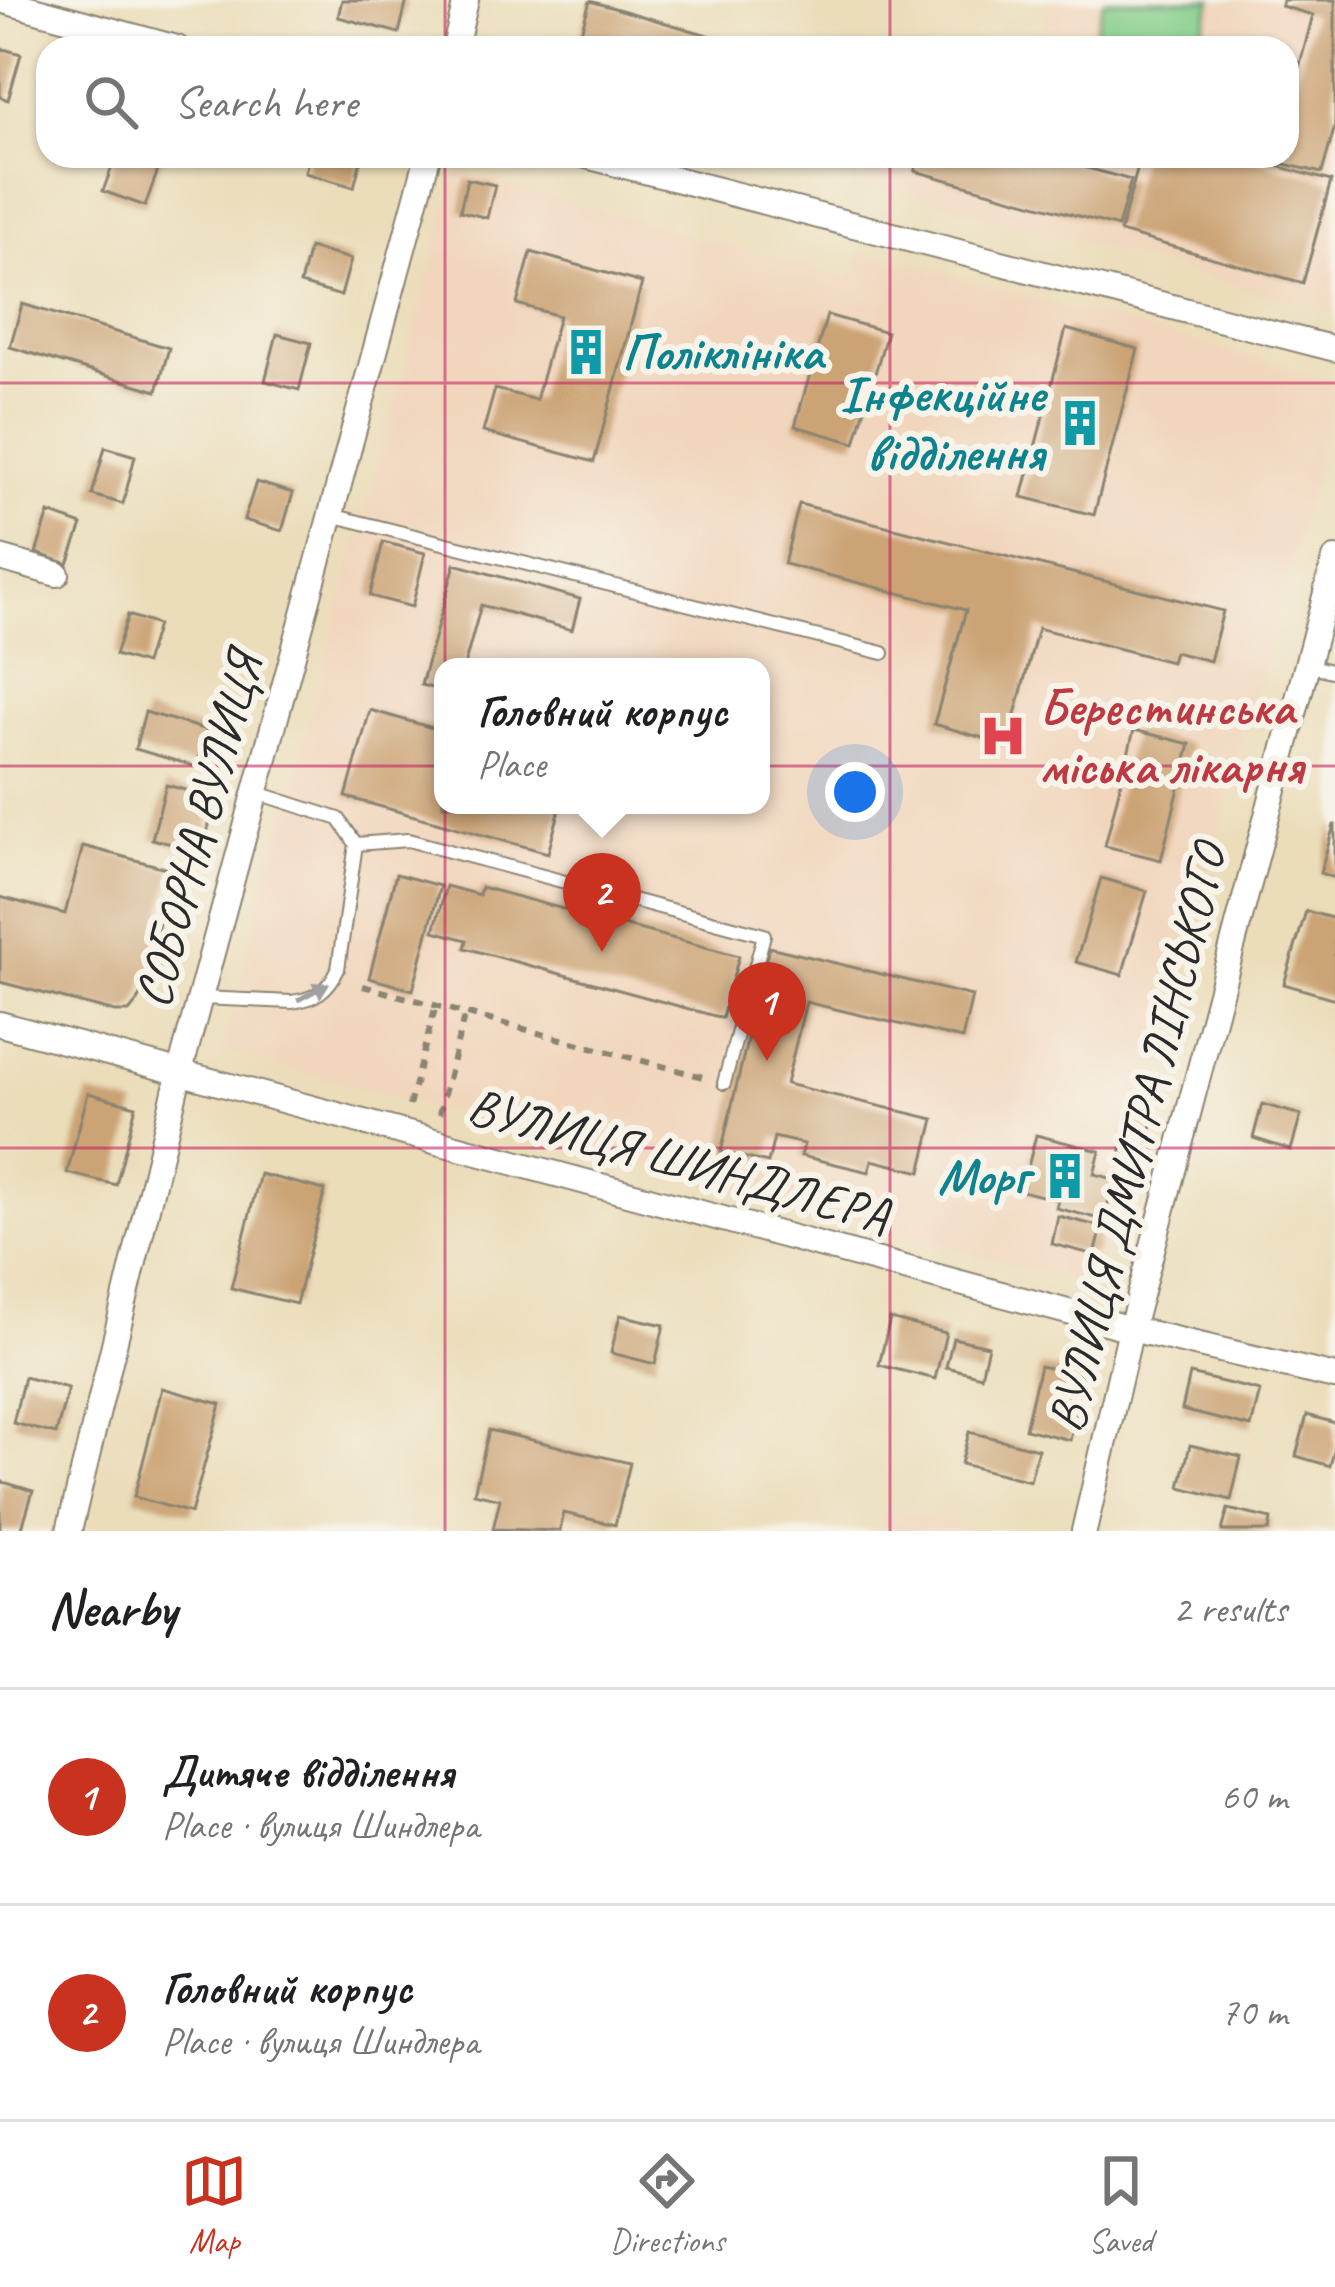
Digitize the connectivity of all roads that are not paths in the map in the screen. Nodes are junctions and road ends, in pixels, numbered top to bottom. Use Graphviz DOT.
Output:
graph roads {
  1 [pos="466,0"];
  2 [pos="0,1"];
  3 [pos="132,36"];
  4 [pos="457,36"];
  5 [pos="425,168"];
  6 [pos="633,168"];
  7 [pos="1335,349"];
  8 [pos="330,514"];
  9 [pos="0,558"];
  10 [pos="1335,560"];
  11 [pos="57,574"];
  12 [pos="883,653"];
  13 [pos="1307,665"];
  14 [pos="1335,672"];
  15 [pos="255,792"];
  16 [pos="356,844"];
  17 [pos="200,998"];
  18 [pos="0,1024"];
  19 [pos="179,1071"];
  20 [pos="724,1083"];
  21 [pos="1131,1328"];
  22 [pos="1335,1377"];
  23 [pos="69,1531"];
  24 [pos="1084,1531"];
  1 -- 4 [label="street"];
  2 -- 3 [label="street"];
  5 -- 8 [label="street, СОБОРНА ВУЛИЦЯ"];
  6 -- 7 [label="street"];
  8 -- 12 [label="lane"];
  8 -- 15 [label="street, СОБОРНА ВУЛИЦЯ"];
  9 -- 11 [label="street"];
  10 -- 13 [label="street, ВУЛИЦЯ ДМИТРА ЛІНСЬКОГО"];
  13 -- 14 [label="lane"];
  13 -- 21 [label="street, ВУЛИЦЯ ДМИТРА ЛІНСЬКОГО"];
  15 -- 16 [label="lane"];
  15 -- 17 [label="street, СОБОРНА ВУЛИЦЯ"];
  17 -- 16 [label="lane, one-way"];
  16 -- 20 [label="lane"];
  17 -- 19 [label="street, СОБОРНА ВУЛИЦЯ"];
  18 -- 19 [label="street, ВУЛИЦЯ ШИНДЛЕРА"];
  19 -- 21 [label="street, ВУЛИЦЯ ШИНДЛЕРА"];
  19 -- 23 [label="street, СОБОРНА ВУЛИЦЯ"];
  21 -- 22 [label="street, ВУЛИЦЯ ШИНДЛЕРА"];
  21 -- 24 [label="street, ВУЛИЦЯ ДМИТРА ЛІНСЬКОГО"];
}
